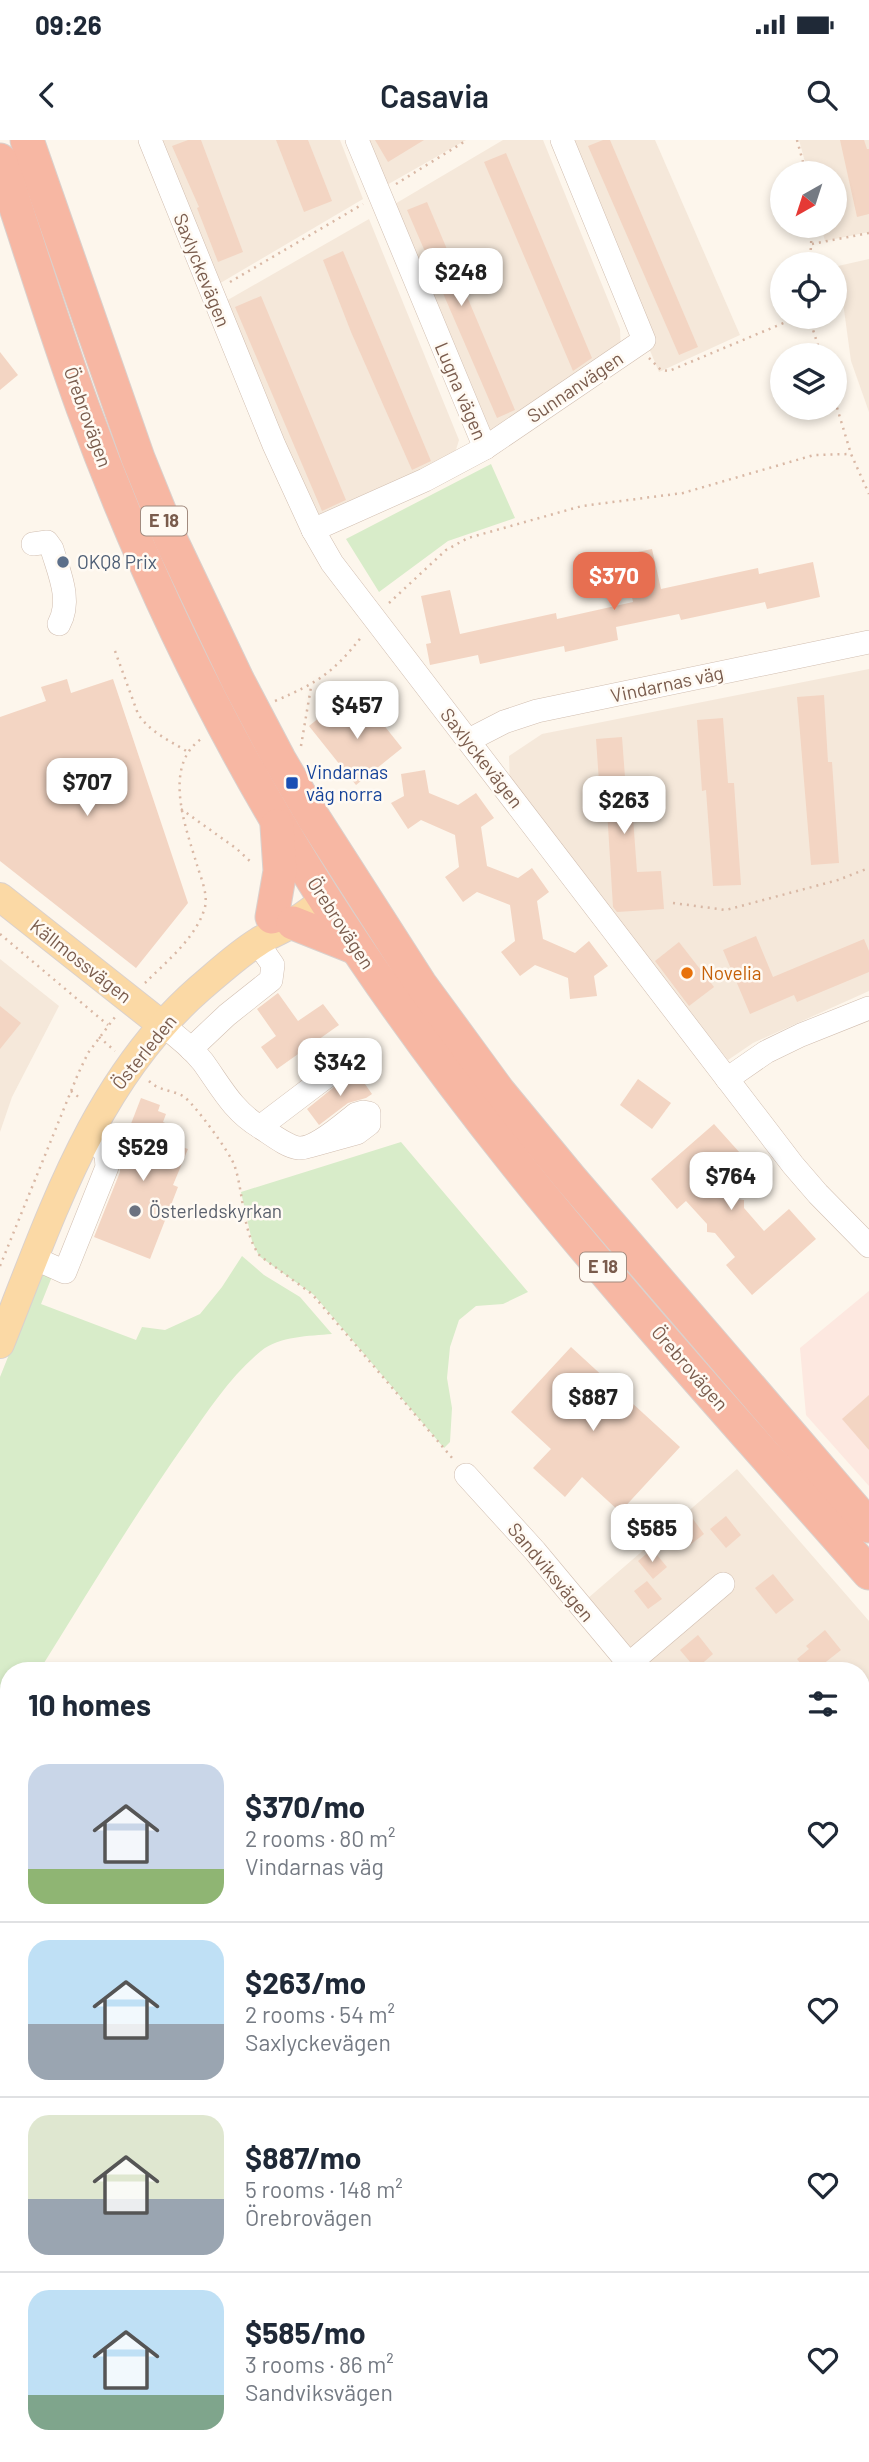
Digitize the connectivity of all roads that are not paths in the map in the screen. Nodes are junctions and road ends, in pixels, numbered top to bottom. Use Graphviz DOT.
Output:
graph roads {
  1 [pos="27,140"];
  2 [pos="150,140"];
  3 [pos="357,140"];
  4 [pos="562,140"];
  5 [pos="0,160"];
  6 [pos="485,448"];
  7 [pos="313,530"];
  8 [pos="40,543"];
  9 [pos="63,618"];
  10 [pos="869,642"];
  11 [pos="469,740"];
  12 [pos="276,820"];
  13 [pos="352,880"];
  14 [pos="0,897"];
  15 [pos="326,900"];
  16 [pos="274,928"];
  17 [pos="356,947"];
  18 [pos="869,1007"];
  19 [pos="162,1025"];
  20 [pos="191,1049"];
  21 [pos="344,1063"];
  22 [pos="727,1079"];
  23 [pos="260,1127"];
  24 [pos="77,1130"];
  25 [pos="310,1146"];
  26 [pos="869,1247"];
  27 [pos="34,1258"];
  28 [pos="0,1343"];
  29 [pos="466,1475"];
  30 [pos="869,1526"];
  31 [pos="869,1573"];
  32 [pos="723,1584"];
  33 [pos="627,1662"];
  34 [pos="638,1662"];
  1 -- 13 [label="highway, Örebrovägen / E 18"];
  2 -- 7 [label="street, Saxlyckevägen"];
  3 -- 6 [label="street, Lugna vägen"];
  4 -- 6 [label="street, Sunnanvägen"];
  5 -- 12 [label="highway, Örebrovägen / E 18"];
  6 -- 7 [label="street, Sunnanvägen"];
  7 -- 11 [label="street, Saxlyckevägen"];
  8 -- 9 [label="street"];
  10 -- 11 [label="street, Vindarnas väg"];
  11 -- 22 [label="street, Saxlyckevägen"];
  12 -- 15 [label="highway, Örebrovägen / E 18"];
  12 -- 16 [label="highway"];
  13 -- 15 [label="highway"];
  13 -- 30 [label="highway, Örebrovägen / E 18"];
  14 -- 19 [label="main road, Källmossvägen"];
  15 -- 16 [label="main road, Österleden"];
  15 -- 17 [label="highway, Örebrovägen / E 18"];
  16 -- 17 [label="highway"];
  16 -- 19 [label="main road, Österleden"];
  16 -- 20 [label="street"];
  17 -- 31 [label="highway, Örebrovägen / E 18"];
  18 -- 22 [label="street"];
  19 -- 20 [label="street"];
  19 -- 24 [label="main road, Österleden"];
  20 -- 23 [label="street"];
  21 -- 23 [label="street"];
  22 -- 26 [label="street, Saxlyckevägen"];
  23 -- 25 [label="street"];
  24 -- 27 [label="main road, Österleden"];
  24 -- 27 [label="street"];
  27 -- 28 [label="main road, Österleden"];
  29 -- 33 [label="street, Sandviksvägen"];
  32 -- 34 [label="street"];
}
